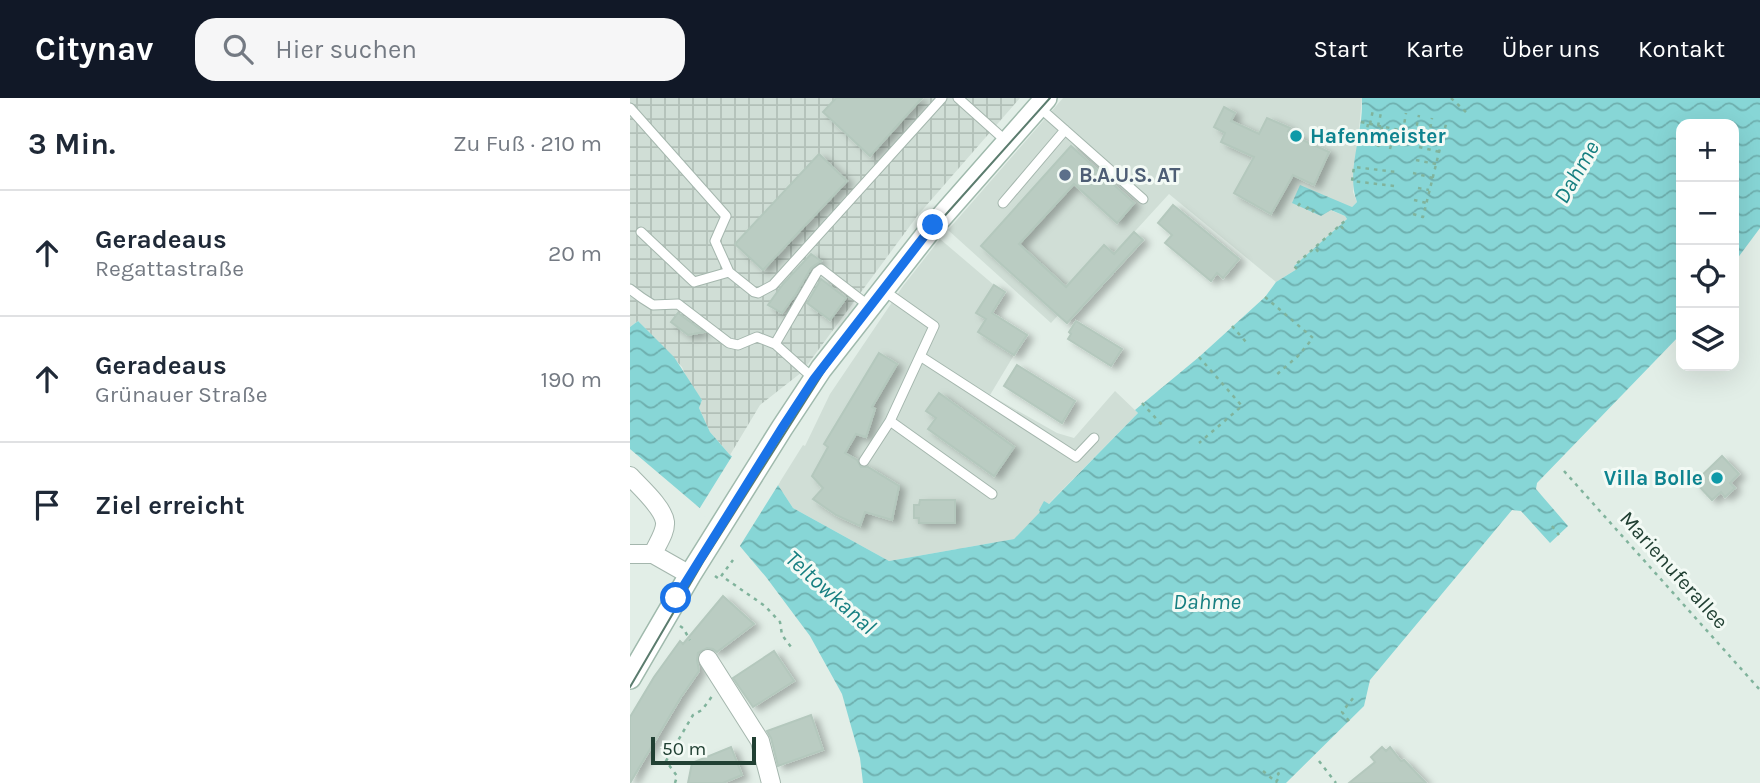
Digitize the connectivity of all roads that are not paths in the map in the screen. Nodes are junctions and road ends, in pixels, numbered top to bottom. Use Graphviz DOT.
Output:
graph roads {
  1 [pos="942,98"];
  2 [pos="958,98"];
  3 [pos="1042,102"];
  4 [pos="630,108"];
  5 [pos="1065,130"];
  6 [pos="1006,141"];
  7 [pos="1143,199"];
  8 [pos="1003,203"];
  9 [pos="641,232"];
  10 [pos="729,272"];
  11 [pos="630,289"];
  12 [pos="876,298"];
  13 [pos="775,344"];
  14 [pos="920,356"];
  15 [pos="814,379"];
  16 [pos="890,421"];
  17 [pos="1094,438"];
  18 [pos="864,461"];
  19 [pos="630,476"];
  20 [pos="992,494"];
  21 [pos="630,554"];
  22 [pos="653,554"];
  23 [pos="695,567"];
  24 [pos="708,659"];
  25 [pos="630,678"];
  26 [pos="771,783"];
  1 -- 10 [label="lane"];
  2 -- 6 [label="lane"];
  3 -- 5 [label="lane"];
  3 -- 6 [label="main road"];
  4 -- 10 [label="lane"];
  5 -- 7 [label="lane"];
  5 -- 8 [label="lane"];
  6 -- 12 [label="main road"];
  9 -- 10 [label="lane"];
  11 -- 13 [label="lane"];
  12 -- 13 [label="lane"];
  12 -- 14 [label="lane"];
  12 -- 15 [label="main road"];
  13 -- 15 [label="lane"];
  14 -- 16 [label="lane"];
  14 -- 17 [label="lane"];
  15 -- 23 [label="main road"];
  16 -- 18 [label="lane"];
  16 -- 20 [label="lane"];
  19 -- 22 [label="street"];
  21 -- 22 [label="street"];
  22 -- 23 [label="street"];
  23 -- 25 [label="main road"];
  24 -- 26 [label="street"];
}
